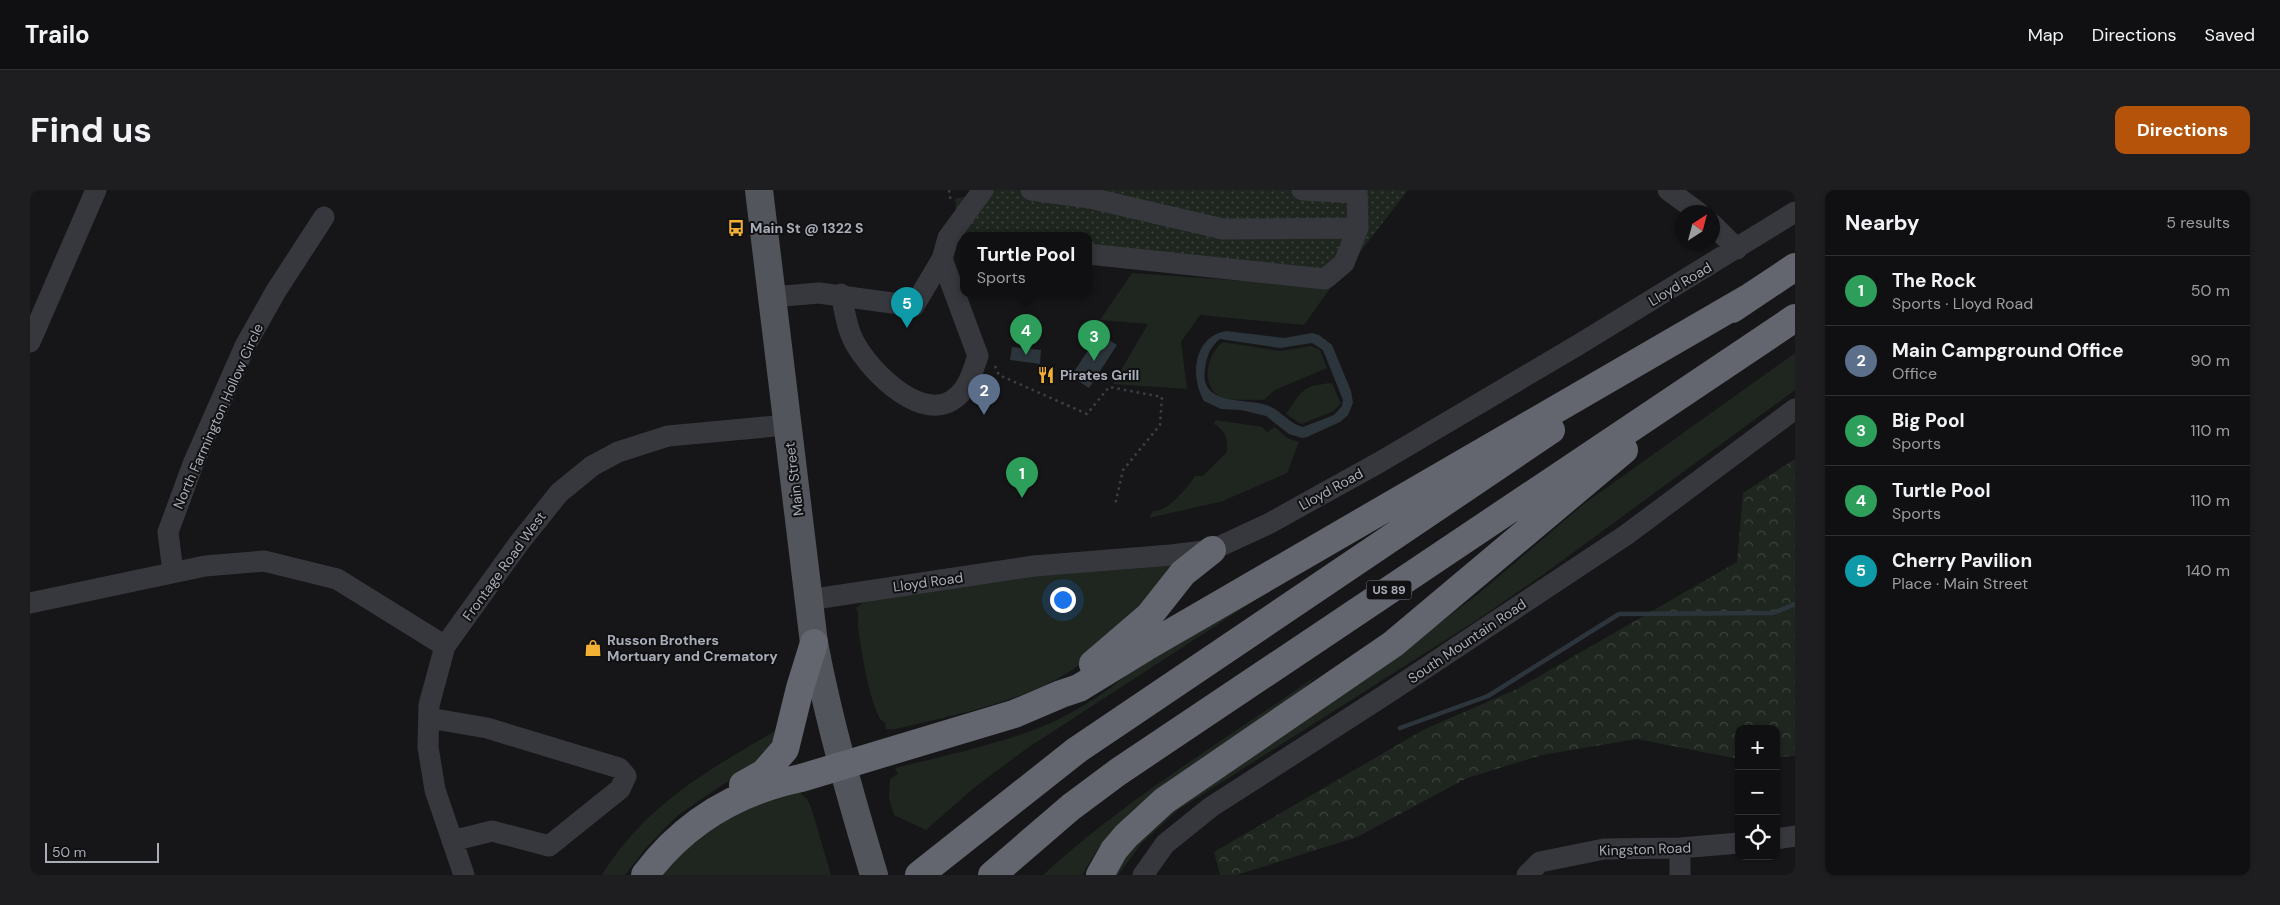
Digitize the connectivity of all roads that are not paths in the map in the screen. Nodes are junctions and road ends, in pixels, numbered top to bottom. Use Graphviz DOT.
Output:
graph roads {
  1 [pos="96,190"];
  2 [pos="759,190"];
  3 [pos="983,190"];
  4 [pos="1031,190"];
  5 [pos="1036,190"];
  6 [pos="1302,190"];
  7 [pos="1668,190"];
  8 [pos="1357,191"];
  9 [pos="1093,194"];
  10 [pos="1688,205"];
  11 [pos="1795,212"];
  12 [pos="324,217"];
  13 [pos="1358,228"];
  14 [pos="1720,232"];
  15 [pos="956,239"];
  16 [pos="1737,249"];
  17 [pos="1092,254"];
  18 [pos="942,259"];
  19 [pos="1795,267"];
  20 [pos="840,294"];
  21 [pos="772,297"];
  22 [pos="1748,298"];
  23 [pos="1795,319"];
  24 [pos="30,342"];
  25 [pos="1795,409"];
  26 [pos="787,425"];
  27 [pos="1212,550"];
  28 [pos="173,572"];
  29 [pos="808,600"];
  30 [pos="30,603"];
  31 [pos="814,643"];
  32 [pos="445,646"];
  33 [pos="1061,694"];
  34 [pos="428,718"];
  35 [pos="841,766"];
  36 [pos="714,811"];
  37 [pos="1795,836"];
  38 [pos="1780,838"];
  39 [pos="452,841"];
  40 [pos="1735,843"];
  41 [pos="959,845"];
  42 [pos="1680,848"];
  43 [pos="464,875"];
  44 [pos="645,875"];
  45 [pos="874,875"];
  46 [pos="919,875"];
  47 [pos="927,875"];
  48 [pos="992,875"];
  49 [pos="1100,875"];
  50 [pos="1144,875"];
  51 [pos="1527,875"];
  52 [pos="1680,875"];
  1 -- 24 [label="street"];
  2 -- 21 [label="main road, Main Street"];
  3 -- 15 [label="street"];
  4 -- 5 [label="street"];
  5 -- 9 [label="street"];
  6 -- 8 [label="street"];
  7 -- 10 [label="street"];
  8 -- 13 [label="street"];
  9 -- 13 [label="street"];
  11 -- 16 [label="street, Lloyd Road"];
  12 -- 28 [label="street, North Farmington Hollow Circle"];
  13 -- 17 [label="street"];
  14 -- 16 [label="street"];
  15 -- 18 [label="street"];
  16 -- 27 [label="street, Lloyd Road"];
  18 -- 20 [label="street"];
  18 -- 20 [label="street"];
  19 -- 22 [label="highway"];
  20 -- 21 [label="street"];
  21 -- 26 [label="main road, Main Street"];
  22 -- 33 [label="highway"];
  22 -- 41 [label="highway"];
  23 -- 48 [label="highway, US 89"];
  23 -- 49 [label="highway"];
  25 -- 50 [label="street, South Mountain Road"];
  26 -- 29 [label="main road, Main Street"];
  26 -- 32 [label="street, Frontage Road West"];
  27 -- 29 [label="street, Lloyd Road"];
  27 -- 33 [label="highway"];
  28 -- 30 [label="street"];
  28 -- 32 [label="street"];
  29 -- 31 [label="main road, Main Street"];
  31 -- 35 [label="main road, Main Street"];
  31 -- 36 [label="highway"];
  32 -- 34 [label="street, Frontage Road West"];
  33 -- 35 [label="highway"];
  34 -- 39 [label="street, Frontage Road West"];
  34 -- 39 [label="street"];
  35 -- 36 [label="highway"];
  35 -- 45 [label="main road, Main Street"];
  36 -- 44 [label="highway"];
  37 -- 38 [label="street"];
  39 -- 43 [label="street, Frontage Road West"];
  40 -- 42 [label="street, Kingston Road"];
  41 -- 46 [label="highway"];
  41 -- 47 [label="highway"];
  42 -- 51 [label="street, Kingston Road"];
  42 -- 52 [label="street"];
}
